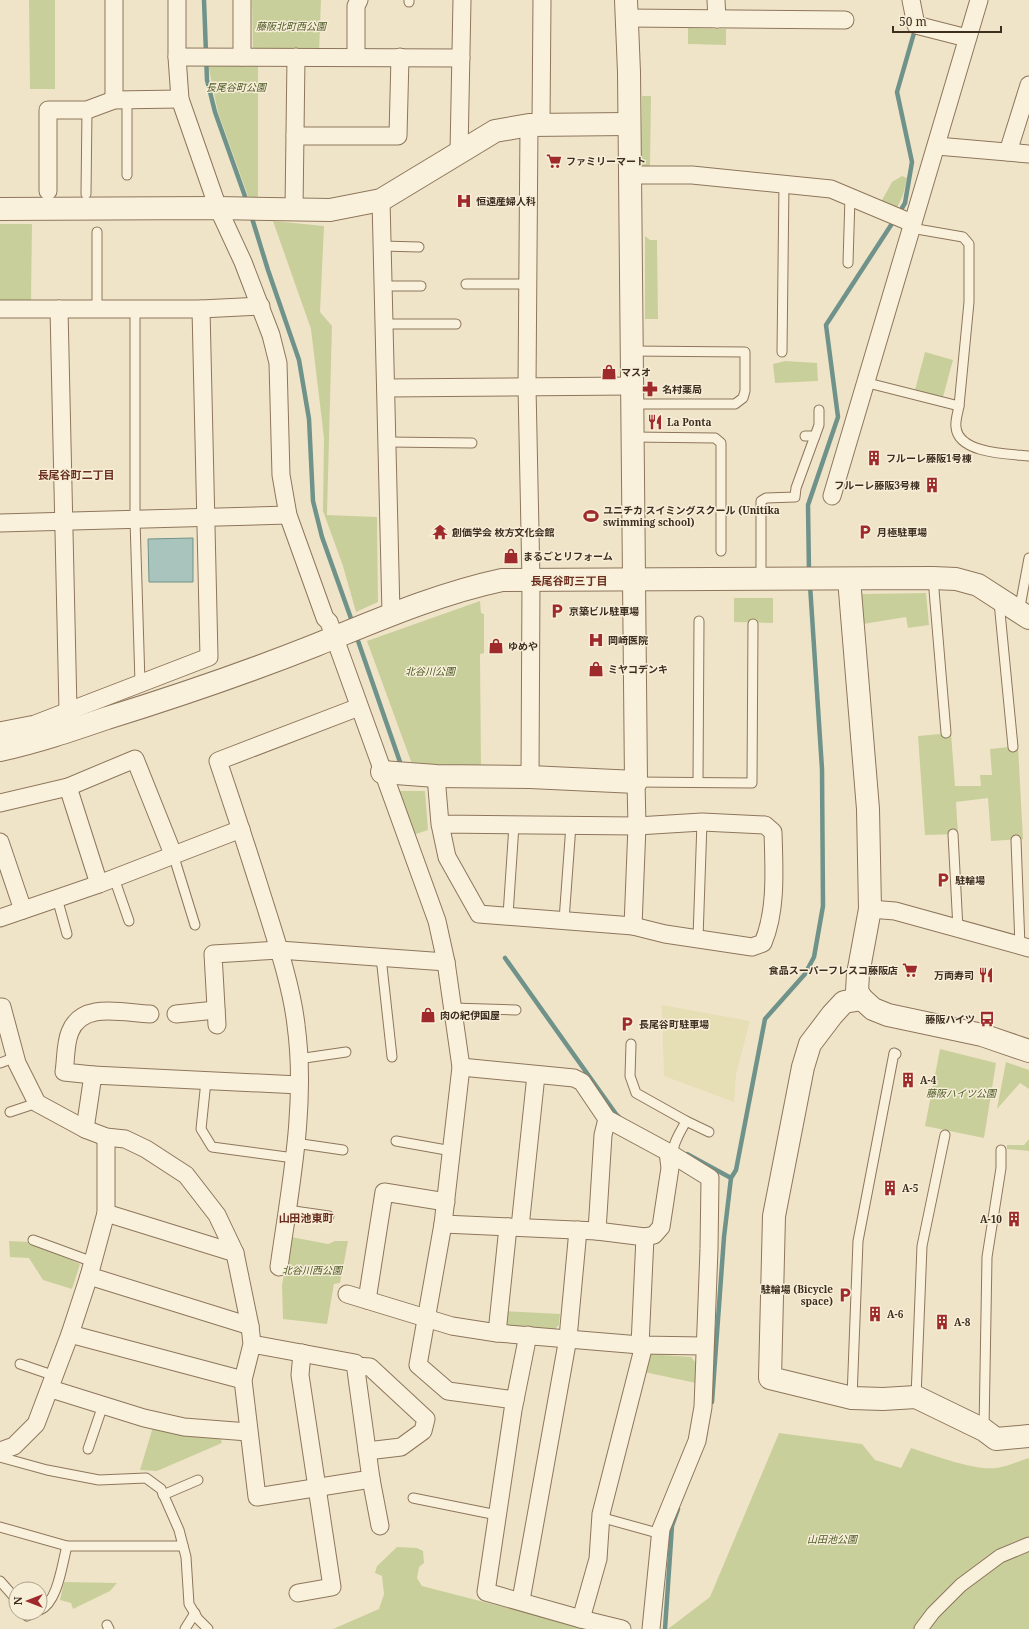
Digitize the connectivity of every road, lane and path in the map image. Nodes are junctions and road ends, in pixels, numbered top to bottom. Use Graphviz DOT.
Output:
graph roads {
  1 [pos="114,0"];
  2 [pos="177,0"];
  3 [pos="242,0"];
  4 [pos="359,0"];
  5 [pos="462,0"];
  6 [pos="542,0"];
  7 [pos="716,0"];
  8 [pos="911,0"];
  9 [pos="979,0"];
  10 [pos="627,9"];
  11 [pos="717,19"];
  12 [pos="845,20"];
  13 [pos="967,38"];
  14 [pos="177,57"];
  15 [pos="242,57"];
  16 [pos="296,57"];
  17 [pos="356,57"];
  18 [pos="400,57"];
  19 [pos="461,58"];
  20 [pos="1029,85"];
  21 [pos="180,99"];
  22 [pos="120,100"];
  23 [pos="87,110"];
  24 [pos="628,124"];
  25 [pos="535,125"];
  26 [pos="295,136"];
  27 [pos="937,146"];
  28 [pos="460,152"];
  29 [pos="1008,152"];
  30 [pos="1029,154"];
  31 [pos="127,175"];
  32 [pos="629,175"];
  33 [pos="784,183"];
  34 [pos="48,191"];
  35 [pos="86,194"];
  36 [pos="850,197"];
  37 [pos="381,200"];
  38 [pos="218,208"];
  39 [pos="0,209"];
  40 [pos="286,209"];
  41 [pos="904,221"];
  42 [pos="97,232"];
  43 [pos="382,246"];
  44 [pos="419,246"];
  45 [pos="848,263"];
  46 [pos="466,284"];
  47 [pos="528,284"];
  48 [pos="383,286"];
  49 [pos="421,286"];
  50 [pos="261,306"];
  51 [pos="0,309"];
  52 [pos="59,309"];
  53 [pos="97,309"];
  54 [pos="135,309"];
  55 [pos="200,309"];
  56 [pos="384,324"];
  57 [pos="456,324"];
  58 [pos="631,351"];
  59 [pos="782,352"];
  60 [pos="864,382"];
  61 [pos="527,387"];
  62 [pos="386,388"];
  63 [pos="632,395"];
  64 [pos="959,406"];
  65 [pos="819,410"];
  66 [pos="805,436"];
  67 [pos="815,436"];
  68 [pos="632,437"];
  69 [pos="388,442"];
  70 [pos="472,443"];
  71 [pos="1029,456"];
  72 [pos="832,496"];
  73 [pos="288,515"];
  74 [pos="207,519"];
  75 [pos="135,520"];
  76 [pos="65,522"];
  77 [pos="0,523"];
  78 [pos="721,551"];
  79 [pos="1029,558"];
  80 [pos="933,578"];
  81 [pos="633,579"];
  82 [pos="760,579"];
  83 [pos="849,579"];
  84 [pos="531,580"];
  85 [pos="999,598"];
  86 [pos="391,613"];
  87 [pos="1024,615"];
  88 [pos="699,621"];
  89 [pos="753,624"];
  90 [pos="345,633"];
  91 [pos="140,683"];
  92 [pos="359,707"];
  93 [pos="68,710"];
  94 [pos="0,731"];
  95 [pos="946,734"];
  96 [pos="1013,747"];
  97 [pos="0,750"];
  98 [pos="382,772"];
  99 [pos="436,776"];
  100 [pos="530,777"];
  101 [pos="636,782"];
  102 [pos="698,782"];
  103 [pos="68,787"];
  104 [pos="0,803"];
  105 [pos="702,822"];
  106 [pos="440,824"];
  107 [pos="514,825"];
  108 [pos="571,825"];
  109 [pos="637,826"];
  110 [pos="241,829"];
  111 [pos="953,834"];
  112 [pos="1016,840"];
  113 [pos="0,842"];
  114 [pos="173,854"];
  115 [pos="114,878"];
  116 [pos="98,884"];
  117 [pos="57,898"];
  118 [pos="870,908"];
  119 [pos="23,910"];
  120 [pos="508,916"];
  121 [pos="0,918"];
  122 [pos="564,920"];
  123 [pos="129,921"];
  124 [pos="195,925"];
  125 [pos="633,926"];
  126 [pos="958,929"];
  127 [pos="66,934"];
  128 [pos="698,938"];
  129 [pos="1025,947"];
  130 [pos="279,950"];
  131 [pos="381,957"];
  132 [pos="446,962"];
  133 [pos="862,999"];
  134 [pos="0,1007"];
  135 [pos="453,1008"];
  136 [pos="516,1010"];
  137 [pos="150,1014"];
  138 [pos="176,1014"];
  139 [pos="631,1044"];
  140 [pos="1029,1051"];
  141 [pos="346,1052"];
  142 [pos="896,1054"];
  143 [pos="16,1057"];
  144 [pos="392,1057"];
  145 [pos="298,1059"];
  146 [pos="0,1062"];
  147 [pos="461,1067"];
  148 [pos="93,1075"];
  149 [pos="536,1075"];
  150 [pos="206,1081"];
  151 [pos="299,1085"];
  152 [pos="37,1103"];
  153 [pos="10,1112"];
  154 [pos="608,1120"];
  155 [pos="686,1121"];
  156 [pos="85,1129"];
  157 [pos="708,1132"];
  158 [pos="945,1135"];
  159 [pos="106,1137"];
  160 [pos="396,1141"];
  161 [pos="343,1150"];
  162 [pos="672,1150"];
  163 [pos="1001,1150"];
  164 [pos="295,1151"];
  165 [pos="452,1151"];
  166 [pos="446,1202"];
  167 [pos="287,1210"];
  168 [pos="106,1213"];
  169 [pos="329,1216"];
  170 [pos="443,1224"];
  171 [pos="514,1227"];
  172 [pos="578,1230"];
  173 [pos="597,1231"];
  174 [pos="646,1237"];
  175 [pos="33,1240"];
  176 [pos="235,1253"];
  177 [pos="280,1266"];
  178 [pos="91,1269"];
  179 [pos="347,1294"];
  180 [pos="367,1300"];
  181 [pos="428,1318"];
  182 [pos="250,1326"];
  183 [pos="497,1333"];
  184 [pos="70,1334"];
  185 [pos="528,1335"];
  186 [pos="568,1338"];
  187 [pos="252,1344"];
  188 [pos="642,1345"];
  189 [pos="704,1346"];
  190 [pos="302,1353"];
  191 [pos="20,1364"];
  192 [pos="355,1366"];
  193 [pos="243,1380"];
  194 [pos="53,1382"];
  195 [pos="916,1397"];
  196 [pos="852,1398"];
  197 [pos="515,1400"];
  198 [pos="103,1405"];
  199 [pos="984,1430"];
  200 [pos="248,1432"];
  201 [pos="1029,1436"];
  202 [pos="88,1450"];
  203 [pos="0,1451"];
  204 [pos="367,1451"];
  205 [pos="0,1457"];
  206 [pos="371,1479"];
  207 [pos="198,1480"];
  208 [pos="318,1488"];
  209 [pos="163,1495"];
  210 [pos="413,1498"];
  211 [pos="496,1514"];
  212 [pos="600,1517"];
  213 [pos="380,1526"];
  214 [pos="0,1527"];
  215 [pos="661,1534"];
  216 [pos="1029,1544"];
  217 [pos="67,1546"];
  218 [pos="183,1546"];
  219 [pos="0,1581"];
  220 [pos="8,1590"];
  221 [pos="298,1593"];
  222 [pos="521,1600"];
  223 [pos="48,1604"];
  224 [pos="194,1613"];
  225 [pos="580,1619"];
  226 [pos="185,1629"];
  227 [pos="208,1629"];
  228 [pos="622,1629"];
  229 [pos="651,1629"];
  230 [pos="921,1629"];
  1 -- 22 [label="street"];
  2 -- 14 [label="street"];
  3 -- 15 [label="street"];
  4 -- 17 [label="street"];
  5 -- 19 [label="street"];
  6 -- 25 [label="street"];
  7 -- 11 [label="street"];
  8 -- 13 [label="street"];
  9 -- 13 [label="street"];
  10 -- 11 [label="street"];
  10 -- 24 [label="street"];
  11 -- 12 [label="street"];
  13 -- 27 [label="street"];
  14 -- 15 [label="street"];
  14 -- 21 [label="street"];
  15 -- 16 [label="street"];
  16 -- 17 [label="street"];
  16 -- 26 [label="street"];
  17 -- 18 [label="street"];
  18 -- 19 [label="street"];
  18 -- 26 [label="street"];
  19 -- 28 [label="street"];
  20 -- 29 [label="street"];
  21 -- 22 [label="street"];
  21 -- 38 [label="street"];
  22 -- 23 [label="street"];
  22 -- 31 [label="lane"];
  23 -- 34 [label="street"];
  23 -- 35 [label="lane"];
  24 -- 25 [label="street"];
  24 -- 32 [label="street"];
  25 -- 28 [label="street"];
  25 -- 47 [label="street"];
  26 -- 40 [label="street"];
  27 -- 29 [label="street"];
  27 -- 41 [label="street"];
  28 -- 37 [label="street"];
  29 -- 30 [label="street"];
  32 -- 33 [label="street"];
  32 -- 58 [label="street"];
  33 -- 36 [label="street"];
  33 -- 59 [label="lane"];
  36 -- 41 [label="street"];
  36 -- 45 [label="lane"];
  37 -- 40 [label="street"];
  37 -- 43 [label="street"];
  38 -- 39 [label="street"];
  38 -- 40 [label="street"];
  38 -- 50 [label="street"];
  41 -- 60 [label="street"];
  41 -- 64 [label="lane"];
  42 -- 53 [label="lane"];
  43 -- 44 [label="lane"];
  43 -- 48 [label="street"];
  46 -- 47 [label="lane"];
  47 -- 61 [label="street"];
  48 -- 49 [label="lane"];
  48 -- 56 [label="street"];
  50 -- 55 [label="street"];
  50 -- 73 [label="street"];
  51 -- 52 [label="street"];
  52 -- 53 [label="street"];
  52 -- 76 [label="street"];
  53 -- 54 [label="street"];
  54 -- 55 [label="street"];
  54 -- 75 [label="lane"];
  55 -- 74 [label="street"];
  56 -- 57 [label="lane"];
  56 -- 62 [label="street"];
  58 -- 63 [label="street"];
  58 -- 63 [label="lane"];
  60 -- 64 [label="lane"];
  60 -- 72 [label="street"];
  61 -- 62 [label="street"];
  61 -- 63 [label="street"];
  61 -- 84 [label="street"];
  62 -- 69 [label="street"];
  63 -- 68 [label="street"];
  64 -- 71 [label="lane"];
  65 -- 67 [label="lane"];
  66 -- 67 [label="lane"];
  67 -- 82 [label="lane"];
  68 -- 78 [label="lane"];
  68 -- 81 [label="street"];
  69 -- 70 [label="lane"];
  69 -- 86 [label="street"];
  73 -- 74 [label="street"];
  73 -- 90 [label="street"];
  74 -- 75 [label="street"];
  74 -- 91 [label="street"];
  75 -- 76 [label="street"];
  75 -- 91 [label="lane"];
  76 -- 77 [label="street"];
  76 -- 93 [label="street"];
  79 -- 87 [label="lane"];
  80 -- 83 [label="street"];
  80 -- 85 [label="street"];
  80 -- 95 [label="lane"];
  81 -- 82 [label="street"];
  81 -- 84 [label="street"];
  81 -- 101 [label="street"];
  82 -- 83 [label="street"];
  83 -- 118 [label="street"];
  84 -- 86 [label="street"];
  84 -- 100 [label="street"];
  85 -- 87 [label="street"];
  85 -- 96 [label="lane"];
  86 -- 90 [label="street"];
  88 -- 102 [label="lane"];
  89 -- 102 [label="lane"];
  90 -- 92 [label="street"];
  90 -- 97 [label="street"];
  91 -- 93 [label="street"];
  92 -- 98 [label="street"];
  92 -- 110 [label="street"];
  93 -- 94 [label="street"];
  98 -- 99 [label="street"];
  98 -- 132 [label="street"];
  99 -- 100 [label="street"];
  99 -- 106 [label="street"];
  100 -- 101 [label="street"];
  101 -- 102 [label="lane"];
  101 -- 109 [label="street"];
  103 -- 104 [label="street"];
  103 -- 114 [label="street"];
  103 -- 116 [label="street"];
  105 -- 109 [label="street"];
  105 -- 128 [label="lane"];
  105 -- 128 [label="street"];
  106 -- 107 [label="street"];
  106 -- 120 [label="street"];
  107 -- 108 [label="street"];
  107 -- 120 [label="lane"];
  108 -- 109 [label="street"];
  108 -- 122 [label="lane"];
  109 -- 125 [label="street"];
  110 -- 114 [label="street"];
  110 -- 130 [label="street"];
  111 -- 126 [label="lane"];
  112 -- 129 [label="lane"];
  113 -- 119 [label="street"];
  114 -- 115 [label="street"];
  114 -- 124 [label="lane"];
  115 -- 116 [label="street"];
  115 -- 123 [label="lane"];
  116 -- 117 [label="street"];
  117 -- 119 [label="street"];
  117 -- 127 [label="lane"];
  118 -- 126 [label="street"];
  118 -- 133 [label="street"];
  119 -- 121 [label="street"];
  120 -- 122 [label="street"];
  122 -- 125 [label="street"];
  125 -- 128 [label="street"];
  126 -- 129 [label="street"];
  130 -- 131 [label="street"];
  130 -- 138 [label="street"];
  130 -- 145 [label="street"];
  131 -- 132 [label="street"];
  131 -- 144 [label="lane"];
  132 -- 135 [label="street"];
  133 -- 140 [label="street"];
  133 -- 196 [label="street"];
  134 -- 143 [label="street"];
  135 -- 136 [label="lane"];
  135 -- 147 [label="street"];
  137 -- 148 [label="street"];
  139 -- 155 [label="lane"];
  141 -- 145 [label="lane"];
  142 -- 196 [label="lane"];
  143 -- 146 [label="lane"];
  143 -- 152 [label="street"];
  145 -- 151 [label="street"];
  147 -- 149 [label="street"];
  147 -- 165 [label="street"];
  148 -- 150 [label="street"];
  148 -- 156 [label="street"];
  149 -- 154 [label="street"];
  149 -- 171 [label="street"];
  150 -- 151 [label="street"];
  150 -- 164 [label="lane"];
  151 -- 164 [label="street"];
  152 -- 153 [label="lane"];
  152 -- 156 [label="street"];
  154 -- 162 [label="street"];
  154 -- 173 [label="street"];
  155 -- 157 [label="lane"];
  155 -- 162 [label="lane"];
  156 -- 159 [label="street"];
  158 -- 195 [label="lane"];
  159 -- 168 [label="street"];
  159 -- 176 [label="street"];
  160 -- 165 [label="lane"];
  161 -- 164 [label="lane"];
  162 -- 174 [label="street"];
  162 -- 189 [label="street"];
  163 -- 199 [label="lane"];
  164 -- 167 [label="street"];
  165 -- 166 [label="street"];
  166 -- 170 [label="street"];
  166 -- 180 [label="street"];
  167 -- 169 [label="lane"];
  167 -- 177 [label="street"];
  168 -- 176 [label="street"];
  168 -- 178 [label="street"];
  170 -- 171 [label="street"];
  170 -- 181 [label="street"];
  171 -- 172 [label="street"];
  171 -- 183 [label="street"];
  172 -- 173 [label="street"];
  172 -- 186 [label="street"];
  173 -- 174 [label="street"];
  174 -- 188 [label="street"];
  175 -- 178 [label="lane"];
  176 -- 182 [label="street"];
  178 -- 182 [label="street"];
  178 -- 184 [label="street"];
  179 -- 180 [label="street"];
  180 -- 181 [label="street"];
  181 -- 183 [label="street"];
  181 -- 197 [label="street"];
  182 -- 187 [label="street"];
  183 -- 185 [label="street"];
  184 -- 193 [label="street"];
  184 -- 194 [label="street"];
  185 -- 186 [label="street"];
  185 -- 197 [label="street"];
  186 -- 188 [label="street"];
  186 -- 222 [label="street"];
  187 -- 190 [label="street"];
  187 -- 193 [label="street"];
  188 -- 189 [label="street"];
  188 -- 212 [label="street"];
  189 -- 215 [label="street"];
  190 -- 192 [label="street"];
  190 -- 208 [label="street"];
  191 -- 194 [label="lane"];
  192 -- 204 [label="street"];
  192 -- 204 [label="street"];
  193 -- 200 [label="street"];
  194 -- 198 [label="street"];
  194 -- 203 [label="street"];
  195 -- 196 [label="street"];
  195 -- 199 [label="street"];
  197 -- 211 [label="street"];
  198 -- 200 [label="street"];
  198 -- 202 [label="lane"];
  199 -- 201 [label="street"];
  200 -- 208 [label="street"];
  204 -- 206 [label="street"];
  205 -- 209 [label="lane"];
  206 -- 208 [label="street"];
  206 -- 213 [label="street"];
  207 -- 209 [label="lane"];
  208 -- 221 [label="street"];
  209 -- 218 [label="lane"];
  210 -- 211 [label="lane"];
  211 -- 222 [label="street"];
  212 -- 215 [label="lane"];
  212 -- 225 [label="street"];
  214 -- 217 [label="lane"];
  215 -- 229 [label="street"];
  216 -- 230 [label="street"];
  217 -- 218 [label="lane"];
  217 -- 223 [label="lane"];
  218 -- 224 [label="lane"];
  219 -- 220 [label="lane"];
  222 -- 225 [label="street"];
  224 -- 226 [label="lane"];
  224 -- 227 [label="lane"];
  225 -- 228 [label="street"];
}
